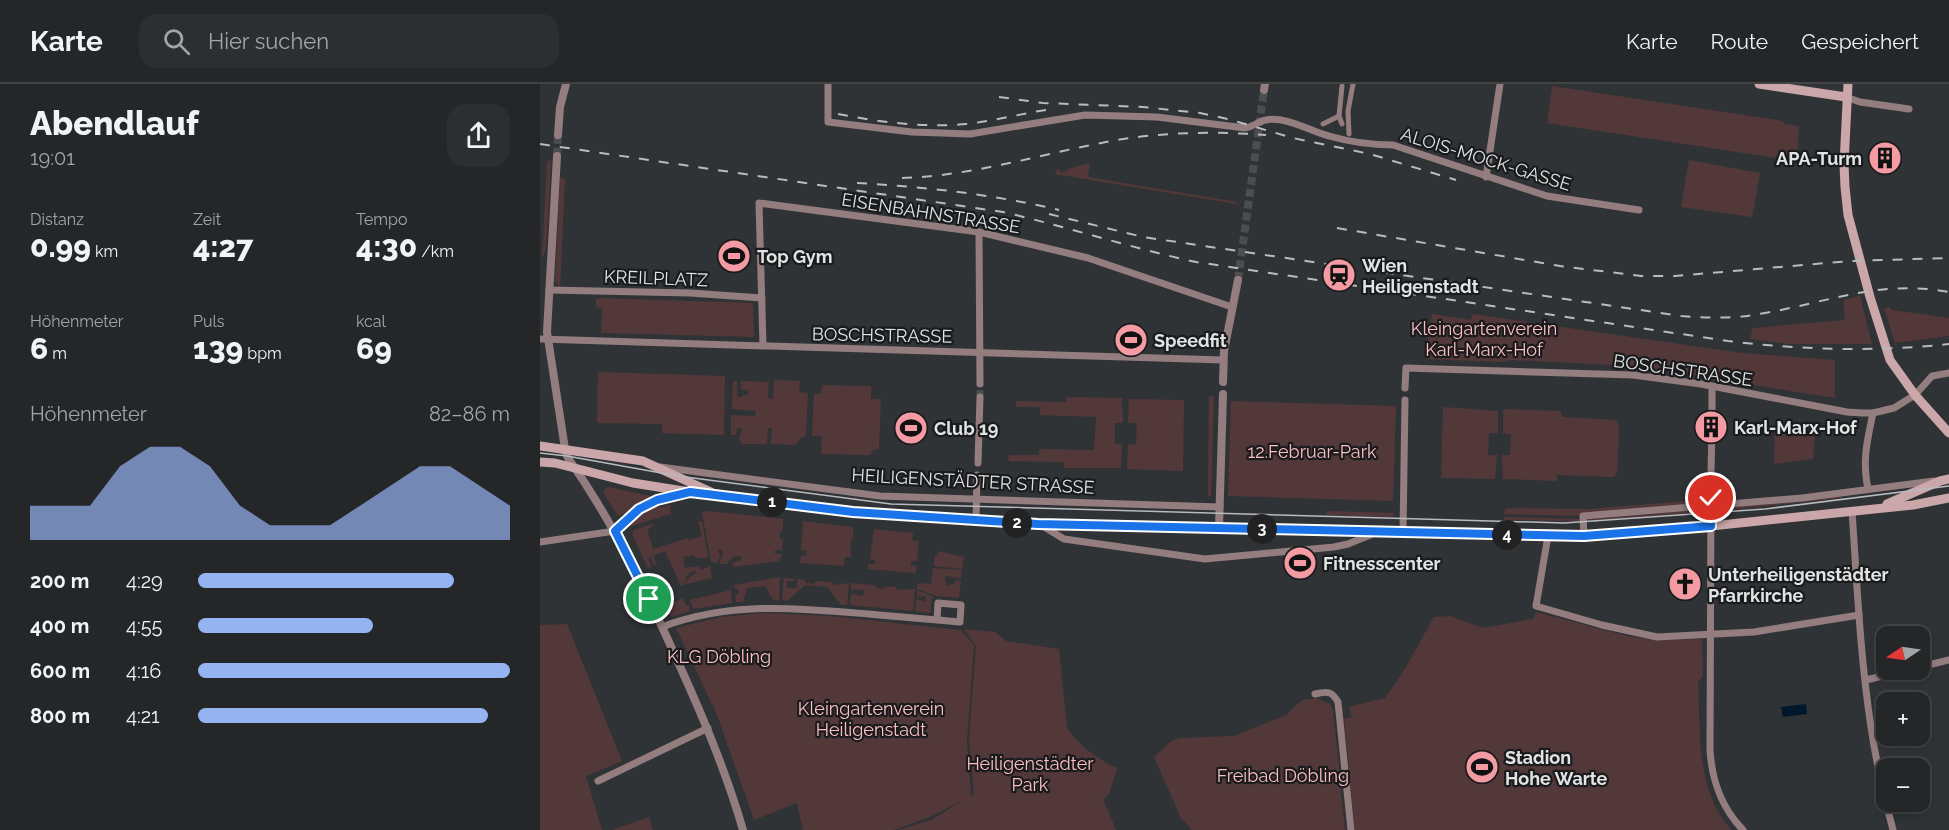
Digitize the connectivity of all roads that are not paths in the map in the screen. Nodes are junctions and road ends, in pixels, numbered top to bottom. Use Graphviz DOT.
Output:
graph roads {
  1 [pos="566,84"];
  2 [pos="828,84"];
  3 [pos="1500,84"];
  4 [pos="1759,84"];
  5 [pos="1848,84"];
  6 [pos="1339,85"];
  7 [pos="1352,87"];
  8 [pos="1846,97"];
  9 [pos="1909,109"];
  10 [pos="1339,116"];
  11 [pos="1323,124"];
  12 [pos="1349,132"];
  13 [pos="1356,134"];
  14 [pos="558,135"];
  15 [pos="557,156"];
  16 [pos="1486,177"];
  17 [pos="1639,210"];
  18 [pos="979,232"];
  19 [pos="1238,280"];
  20 [pos="549,290"];
  21 [pos="762,298"];
  22 [pos="1232,307"];
  23 [pos="544,340"];
  24 [pos="763,346"];
  25 [pos="981,352"];
  26 [pos="1223,360"];
  27 [pos="1949,373"];
  28 [pos="1223,382"];
  29 [pos="980,384"];
  30 [pos="1405,388"];
  31 [pos="1712,388"];
  32 [pos="1223,394"];
  33 [pos="1915,395"];
  34 [pos="980,397"];
  35 [pos="1405,400"];
  36 [pos="1873,413"];
  37 [pos="1712,416"];
  38 [pos="1712,429"];
  39 [pos="1949,433"];
  40 [pos="540,447"];
  41 [pos="565,449"];
  42 [pos="540,462"];
  43 [pos="978,463"];
  44 [pos="654,466"];
  45 [pos="576,469"];
  46 [pos="1711,471"];
  47 [pos="977,476"];
  48 [pos="1944,480"];
  49 [pos="1711,484"];
  50 [pos="1868,489"];
  51 [pos="690,492"];
  52 [pos="719,495"];
  53 [pos="1949,498"];
  54 [pos="976,500"];
  55 [pos="1220,507"];
  56 [pos="1710,507"];
  57 [pos="1873,508"];
  58 [pos="1852,511"];
  59 [pos="976,520"];
  60 [pos="1038,524"];
  61 [pos="1711,526"];
  62 [pos="1219,528"];
  63 [pos="615,531"];
  64 [pos="1376,532"];
  65 [pos="1403,533"];
  66 [pos="1548,536"];
  67 [pos="1584,536"];
  68 [pos="540,542"];
  69 [pos="1859,615"];
  70 [pos="937,620"];
  71 [pos="662,627"];
  72 [pos="1711,635"];
  73 [pos="1949,660"];
  74 [pos="1930,665"];
  75 [pos="1876,678"];
  76 [pos="1866,680"];
  77 [pos="1315,694"];
  78 [pos="708,728"];
  79 [pos="598,781"];
  80 [pos="743,830"];
  81 [pos="1351,830"];
  82 [pos="1743,830"];
  83 [pos="1893,830"];
  1 -- 14 [label="street"];
  2 -- 16 [label="street, ALOIS-MOCK-GASSE"];
  3 -- 16 [label="street"];
  4 -- 8 [label="main road"];
  5 -- 8 [label="main road"];
  6 -- 7 [label="street"];
  6 -- 10 [label="street"];
  7 -- 12 [label="street"];
  8 -- 9 [label="street"];
  8 -- 33 [label="main road"];
  10 -- 11 [label="street"];
  10 -- 12 [label="street"];
  12 -- 13 [label="street"];
  15 -- 20 [label="street"];
  16 -- 17 [label="street, ALOIS-MOCK-GASSE"];
  18 -- 21 [label="street, EISENBAHNSTRASSE"];
  18 -- 22 [label="street, EISENBAHNSTRASSE"];
  18 -- 25 [label="street"];
  19 -- 22 [label="street"];
  20 -- 21 [label="street, KREILPLATZ"];
  20 -- 23 [label="street"];
  21 -- 24 [label="street, EISENBAHNSTRASSE"];
  22 -- 26 [label="street"];
  23 -- 24 [label="street, BOSCHSTRASSE"];
  23 -- 41 [label="street"];
  24 -- 25 [label="street, BOSCHSTRASSE"];
  25 -- 26 [label="street, BOSCHSTRASSE"];
  25 -- 29 [label="street"];
  26 -- 28 [label="street"];
  27 -- 33 [label="street, BOSCHSTRASSE"];
  30 -- 31 [label="street, BOSCHSTRASSE"];
  31 -- 36 [label="street, BOSCHSTRASSE"];
  31 -- 37 [label="street"];
  32 -- 55 [label="street"];
  33 -- 36 [label="street, BOSCHSTRASSE"];
  33 -- 39 [label="main road"];
  34 -- 43 [label="street"];
  35 -- 65 [label="street"];
  36 -- 50 [label="street"];
  38 -- 46 [label="street"];
  40 -- 41 [label="main road, HEILIGENSTÄDTER STRASSE"];
  41 -- 44 [label="main road, HEILIGENSTÄDTER STRASSE"];
  41 -- 45 [label="street"];
  42 -- 45 [label="main road, HEILIGENSTÄDTER STRASSE"];
  44 -- 52 [label="main road, HEILIGENSTÄDTER STRASSE"];
  44 -- 54 [label="street, HEILIGENSTÄDTER STRASSE"];
  45 -- 51 [label="main road, HEILIGENSTÄDTER STRASSE"];
  45 -- 63 [label="street"];
  47 -- 54 [label="street"];
  48 -- 50 [label="street, HEILIGENSTÄDTER STRASSE"];
  48 -- 57 [label="main road, HEILIGENSTÄDTER STRASSE"];
  49 -- 56 [label="street"];
  50 -- 56 [label="street, HEILIGENSTÄDTER STRASSE"];
  51 -- 52 [label="main road, HEILIGENSTÄDTER STRASSE"];
  51 -- 63 [label="street"];
  52 -- 59 [label="main road, HEILIGENSTÄDTER STRASSE"];
  53 -- 57 [label="main road, HEILIGENSTÄDTER STRASSE"];
  54 -- 55 [label="street, HEILIGENSTÄDTER STRASSE"];
  54 -- 59 [label="street"];
  55 -- 62 [label="street"];
  56 -- 61 [label="street"];
  56 -- 67 [label="street, HEILIGENSTÄDTER STRASSE"];
  57 -- 58 [label="main road, HEILIGENSTÄDTER STRASSE"];
  58 -- 61 [label="main road, HEILIGENSTÄDTER STRASSE"];
  58 -- 69 [label="street"];
  59 -- 60 [label="main road, HEILIGENSTÄDTER STRASSE"];
  60 -- 62 [label="main road, HEILIGENSTÄDTER STRASSE"];
  60 -- 64 [label="street, HEILIGENSTÄDTER STRASSE"];
  61 -- 67 [label="main road, HEILIGENSTÄDTER STRASSE"];
  61 -- 72 [label="street"];
  62 -- 64 [label="main road, HEILIGENSTÄDTER STRASSE"];
  63 -- 68 [label="street"];
  63 -- 71 [label="street"];
  64 -- 65 [label="main road, HEILIGENSTÄDTER STRASSE"];
  65 -- 66 [label="main road, HEILIGENSTÄDTER STRASSE"];
  66 -- 67 [label="main road, HEILIGENSTÄDTER STRASSE"];
  66 -- 72 [label="street"];
  69 -- 72 [label="street"];
  69 -- 76 [label="street"];
  70 -- 71 [label="street"];
  71 -- 78 [label="street"];
  72 -- 82 [label="street"];
  73 -- 74 [label="street"];
  75 -- 76 [label="street"];
  76 -- 83 [label="street"];
  77 -- 81 [label="street"];
  78 -- 79 [label="street"];
  78 -- 80 [label="street"];
}
